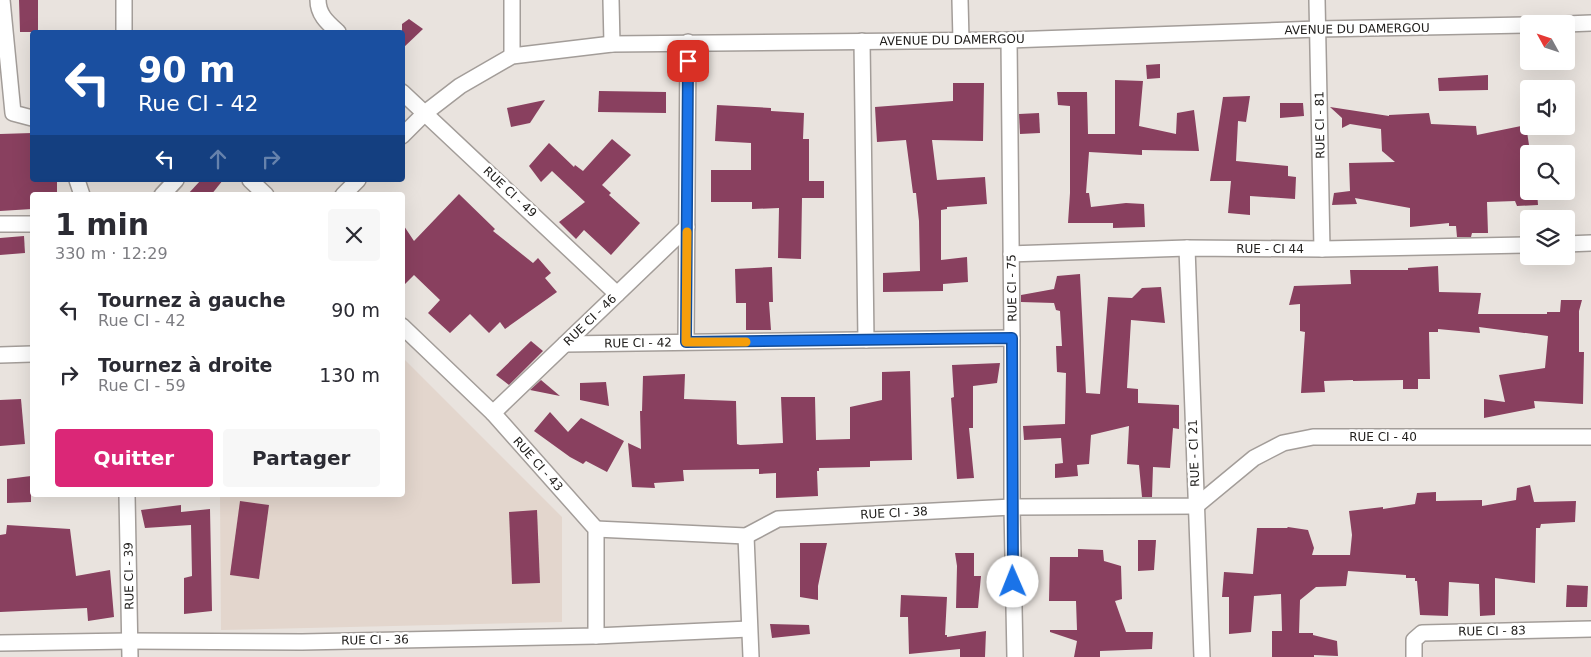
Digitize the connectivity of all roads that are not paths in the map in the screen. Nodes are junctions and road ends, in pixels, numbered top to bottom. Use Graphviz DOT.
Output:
graph roads {
  1 [pos="2,0"];
  2 [pos="124,0"];
  3 [pos="318,0"];
  4 [pos="512,0"];
  5 [pos="611,0"];
  6 [pos="960,0"];
  7 [pos="1318,0"];
  8 [pos="1591,23"];
  9 [pos="1575,24"];
  10 [pos="1520,25"];
  11 [pos="1318,29"];
  12 [pos="124,30"];
  13 [pos="336,30"];
  14 [pos="961,40"];
  15 [pos="1009,40"];
  16 [pos="862,41"];
  17 [pos="688,42"];
  18 [pos="612,44"];
  19 [pos="512,56"];
  20 [pos="405,95"];
  21 [pos="6,113"];
  22 [pos="425,113"];
  23 [pos="30,118"];
  24 [pos="405,133"];
  25 [pos="174,182"];
  26 [pos="252,182"];
  27 [pos="356,182"];
  28 [pos="165,192"];
  29 [pos="263,192"];
  30 [pos="346,192"];
  31 [pos="0,224"];
  32 [pos="30,224"];
  33 [pos="687,227"];
  34 [pos="1591,243"];
  35 [pos="1575,244"];
  36 [pos="1520,245"];
  37 [pos="1188,248"];
  38 [pos="1322,249"];
  39 [pos="1011,254"];
  40 [pos="618,294"];
  41 [pos="405,329"];
  42 [pos="1012,338"];
  43 [pos="866,340"];
  44 [pos="686,342"];
  45 [pos="565,344"];
  46 [pos="30,354"];
  47 [pos="0,355"];
  48 [pos="493,413"];
  49 [pos="1591,436"];
  50 [pos="127,497"];
  51 [pos="1012,506"];
  52 [pos="1196,506"];
  53 [pos="596,529"];
  54 [pos="746,536"];
  55 [pos="749,629"];
  56 [pos="1591,629"];
  57 [pos="596,636"];
  58 [pos="130,641"];
  59 [pos="302,642"];
  60 [pos="0,643"];
  61 [pos="130,657"];
  62 [pos="302,657"];
  63 [pos="752,657"];
  64 [pos="1014,657"];
  65 [pos="1202,657"];
  66 [pos="1414,657"];
  1 -- 21 [label="street"];
  2 -- 12 [label="street"];
  3 -- 13 [label="street"];
  4 -- 19 [label="street"];
  5 -- 18 [label="street"];
  6 -- 14 [label="street"];
  7 -- 11 [label="street, RUE CI - 81"];
  8 -- 9 [label="street"];
  10 -- 11 [label="street, AVENUE DU DAMERGOU"];
  11 -- 15 [label="street, AVENUE DU DAMERGOU"];
  11 -- 38 [label="street, RUE CI - 81"];
  14 -- 15 [label="street, AVENUE DU DAMERGOU"];
  14 -- 16 [label="street, AVENUE DU DAMERGOU"];
  15 -- 39 [label="street, RUE CI - 75"];
  16 -- 17 [label="street, AVENUE DU DAMERGOU"];
  16 -- 43 [label="street"];
  17 -- 18 [label="street, AVENUE DU DAMERGOU"];
  17 -- 33 [label="street"];
  18 -- 19 [label="street, AVENUE DU DAMERGOU"];
  19 -- 22 [label="street, AVENUE DU DAMERGOU"];
  20 -- 22 [label="street, RUE CI - 49"];
  21 -- 23 [label="street"];
  22 -- 24 [label="street, AVENUE DU DAMERGOU"];
  22 -- 40 [label="street, RUE CI - 49"];
  25 -- 28 [label="street"];
  26 -- 29 [label="street"];
  27 -- 30 [label="street"];
  31 -- 32 [label="street"];
  33 -- 40 [label="street, RUE CI - 46"];
  33 -- 44 [label="street"];
  34 -- 35 [label="street"];
  36 -- 38 [label="street, RUE - CI 44"];
  37 -- 38 [label="street, RUE - CI 44"];
  37 -- 39 [label="street, RUE - CI 44"];
  37 -- 52 [label="street, RUE - CI 21"];
  39 -- 42 [label="street, RUE CI - 75"];
  40 -- 45 [label="street, RUE CI - 46"];
  41 -- 48 [label="street, RUE CI - 43"];
  42 -- 43 [label="street, RUE CI - 42"];
  42 -- 51 [label="street, RUE CI - 75"];
  43 -- 44 [label="street, RUE CI - 42"];
  44 -- 45 [label="street, RUE CI - 42"];
  45 -- 48 [label="street, RUE CI - 46"];
  46 -- 47 [label="street"];
  48 -- 53 [label="street, RUE CI - 43"];
  49 -- 52 [label="street, RUE CI - 40"];
  50 -- 58 [label="street, RUE CI - 39"];
  51 -- 52 [label="street, RUE CI - 38"];
  51 -- 54 [label="street, RUE CI - 38"];
  51 -- 64 [label="street, RUE CI - 75"];
  52 -- 65 [label="street, RUE - CI 21"];
  53 -- 54 [label="street"];
  53 -- 57 [label="street"];
  54 -- 55 [label="street"];
  55 -- 57 [label="street, RUE CI - 36"];
  55 -- 63 [label="street"];
  56 -- 66 [label="street, RUE CI - 83"];
  57 -- 59 [label="street, RUE CI - 36"];
  58 -- 59 [label="street, RUE CI - 36"];
  58 -- 60 [label="street, RUE CI - 36"];
  58 -- 61 [label="street, RUE CI - 39"];
  59 -- 62 [label="street"];
}
